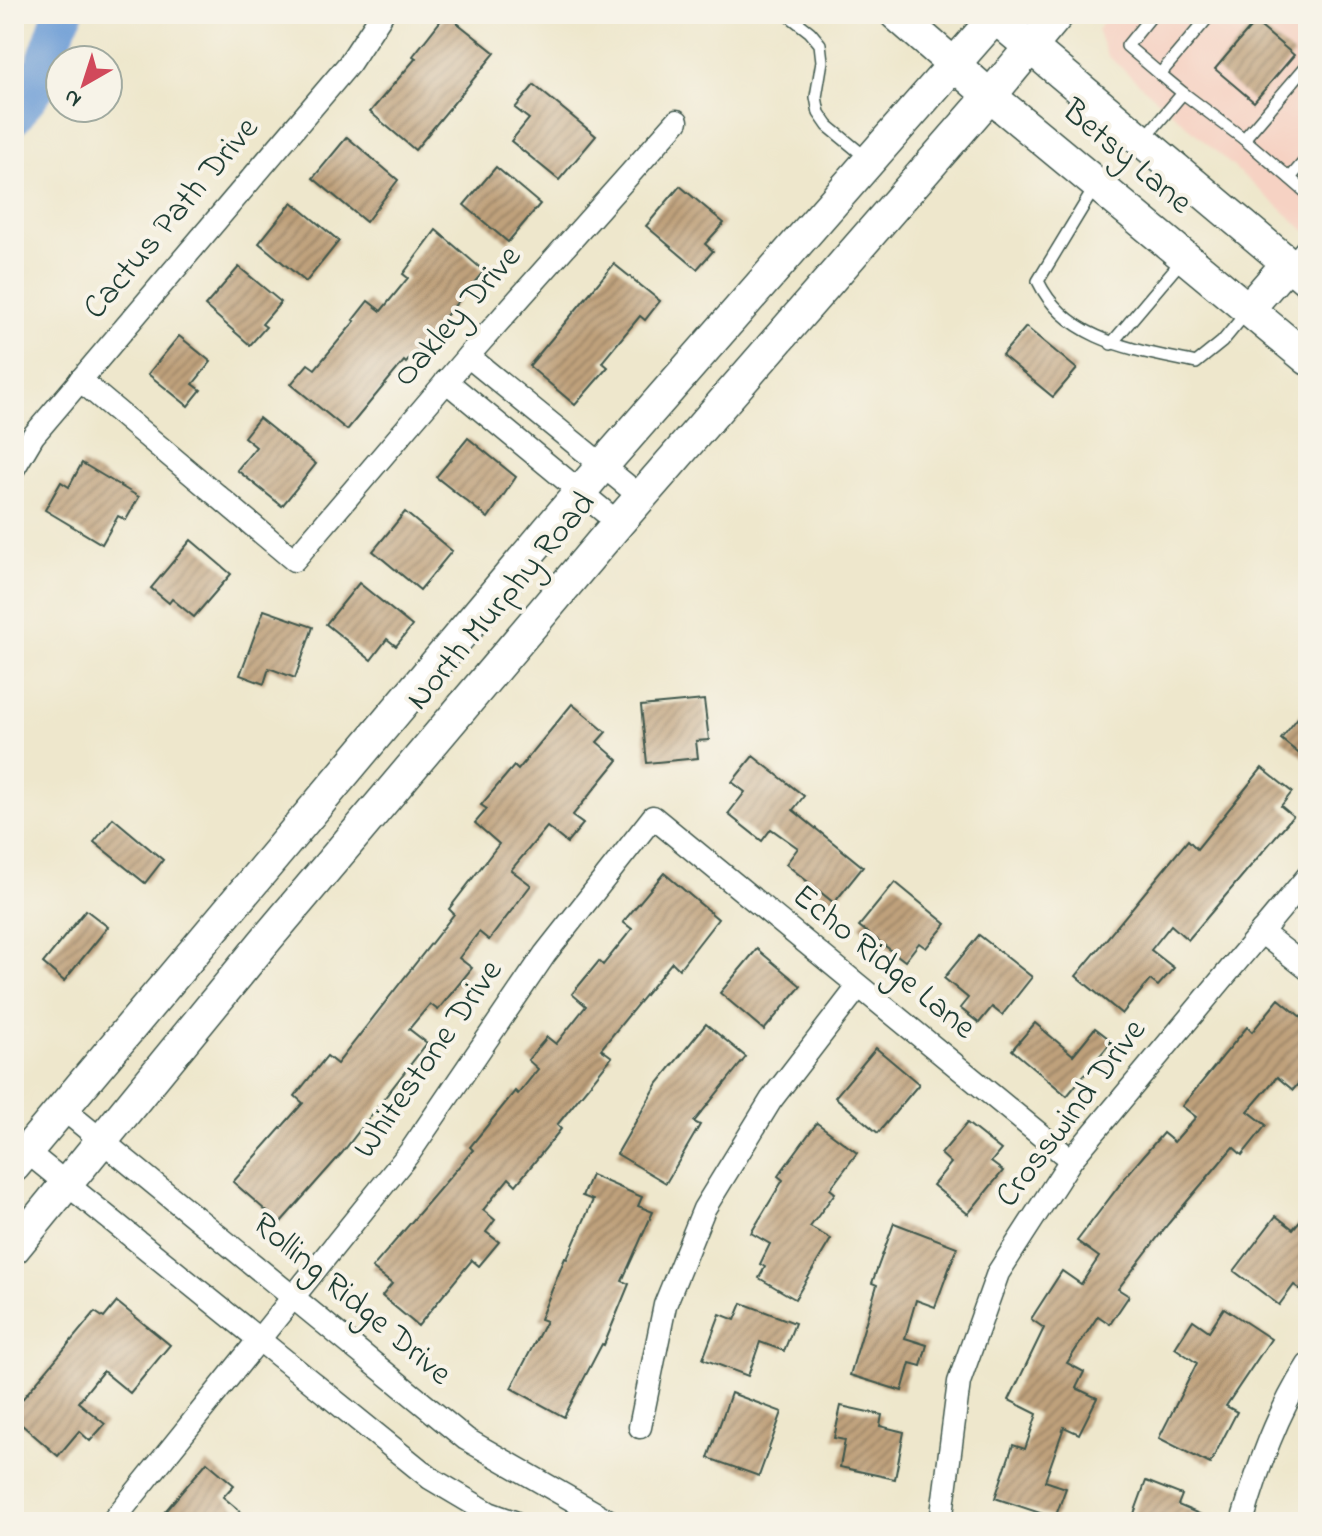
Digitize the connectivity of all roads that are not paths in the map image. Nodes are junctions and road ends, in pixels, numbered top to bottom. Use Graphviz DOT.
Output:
graph roads {
  1 [pos="382,14"];
  2 [pos="787,14"];
  3 [pos="896,14"];
  4 [pos="1058,14"];
  5 [pos="1153,14"];
  6 [pos="1211,14"];
  7 [pos="995,15"];
  8 [pos="1030,47"];
  9 [pos="955,63"];
  10 [pos="1308,64"];
  11 [pos="1160,74"];
  12 [pos="1183,93"];
  13 [pos="990,96"];
  14 [pos="677,121"];
  15 [pos="1244,139"];
  16 [pos="1142,142"];
  17 [pos="1308,157"];
  18 [pos="870,160"];
  19 [pos="1290,178"];
  20 [pos="1097,183"];
  21 [pos="1308,194"];
  22 [pos="1185,256"];
  23 [pos="1301,260"];
  24 [pos="1248,309"];
  25 [pos="1111,344"];
  26 [pos="468,356"];
  27 [pos="1308,359"];
  28 [pos="80,380"];
  29 [pos="446,381"];
  30 [pos="602,466"];
  31 [pos="14,468"];
  32 [pos="581,492"];
  33 [pos="641,497"];
  34 [pos="618,523"];
  35 [pos="653,817"];
  36 [pos="1308,876"];
  37 [pos="1261,932"];
  38 [pos="1308,969"];
  39 [pos="858,987"];
  40 [pos="62,1108"];
  41 [pos="103,1140"];
  42 [pos="20,1159"];
  43 [pos="1071,1160"];
  44 [pos="65,1184"];
  45 [pos="14,1248"];
  46 [pos="295,1297"];
  47 [pos="260,1340"];
  48 [pos="1308,1365"];
  49 [pos="640,1427"];
  50 [pos="112,1522"];
  51 [pos="514,1522"];
  52 [pos="611,1522"];
  53 [pos="941,1522"];
  54 [pos="1242,1522"];
  1 -- 28 [label="street, Cactus Path Drive"];
  2 -- 18 [label="lane"];
  3 -- 9 [label="main road, Betsy Lane"];
  4 -- 8 [label="main road, North Murphy Road"];
  5 -- 11 [label="lane"];
  6 -- 11 [label="lane"];
  7 -- 8 [label="main road, Betsy Lane"];
  7 -- 9 [label="main road, North Murphy Road"];
  8 -- 13 [label="main road, North Murphy Road"];
  8 -- 16 [label="main road, Betsy Lane"];
  9 -- 13 [label="main road, Betsy Lane"];
  9 -- 18 [label="main road, North Murphy Road"];
  10 -- 15 [label="lane"];
  11 -- 12 [label="lane"];
  12 -- 15 [label="lane"];
  12 -- 16 [label="lane"];
  13 -- 20 [label="main road, Betsy Lane"];
  13 -- 33 [label="main road, North Murphy Road"];
  14 -- 26 [label="street, Oakley Drive"];
  15 -- 19 [label="lane"];
  16 -- 23 [label="main road, Betsy Lane"];
  17 -- 19 [label="lane"];
  18 -- 30 [label="main road, North Murphy Road"];
  19 -- 21 [label="lane"];
  20 -- 22 [label="main road, Betsy Lane"];
  20 -- 25 [label="lane"];
  22 -- 24 [label="main road, Betsy Lane"];
  22 -- 25 [label="lane"];
  23 -- 24 [label="main road"];
  24 -- 25 [label="lane"];
  24 -- 27 [label="main road, Betsy Lane"];
  26 -- 29 [label="street, Oakley Drive"];
  26 -- 30 [label="street"];
  28 -- 29 [label="street, Oakley Drive"];
  28 -- 31 [label="street, Cactus Path Drive"];
  29 -- 32 [label="street"];
  30 -- 32 [label="main road, North Murphy Road"];
  30 -- 33 [label="street"];
  32 -- 34 [label="street"];
  32 -- 40 [label="main road, North Murphy Road"];
  33 -- 34 [label="main road, North Murphy Road"];
  34 -- 41 [label="main road, North Murphy Road"];
  35 -- 39 [label="street, Echo Ridge Lane"];
  35 -- 46 [label="street, Whitestone Drive"];
  36 -- 37 [label="street, Crosswind Drive"];
  37 -- 38 [label="street"];
  37 -- 43 [label="street, Crosswind Drive"];
  39 -- 43 [label="street, Echo Ridge Lane"];
  39 -- 49 [label="street"];
  40 -- 41 [label="street, Rolling Ridge Drive"];
  40 -- 42 [label="main road, North Murphy Road"];
  41 -- 44 [label="main road, North Murphy Road"];
  41 -- 46 [label="street, Rolling Ridge Drive"];
  42 -- 44 [label="street"];
  43 -- 53 [label="street, Crosswind Drive"];
  44 -- 45 [label="main road, North Murphy Road"];
  44 -- 47 [label="street"];
  46 -- 47 [label="street, Whitestone Drive"];
  46 -- 52 [label="street, Rolling Ridge Drive"];
  47 -- 50 [label="street, Whitestone Drive"];
  47 -- 51 [label="street"];
  48 -- 54 [label="street"];
}
